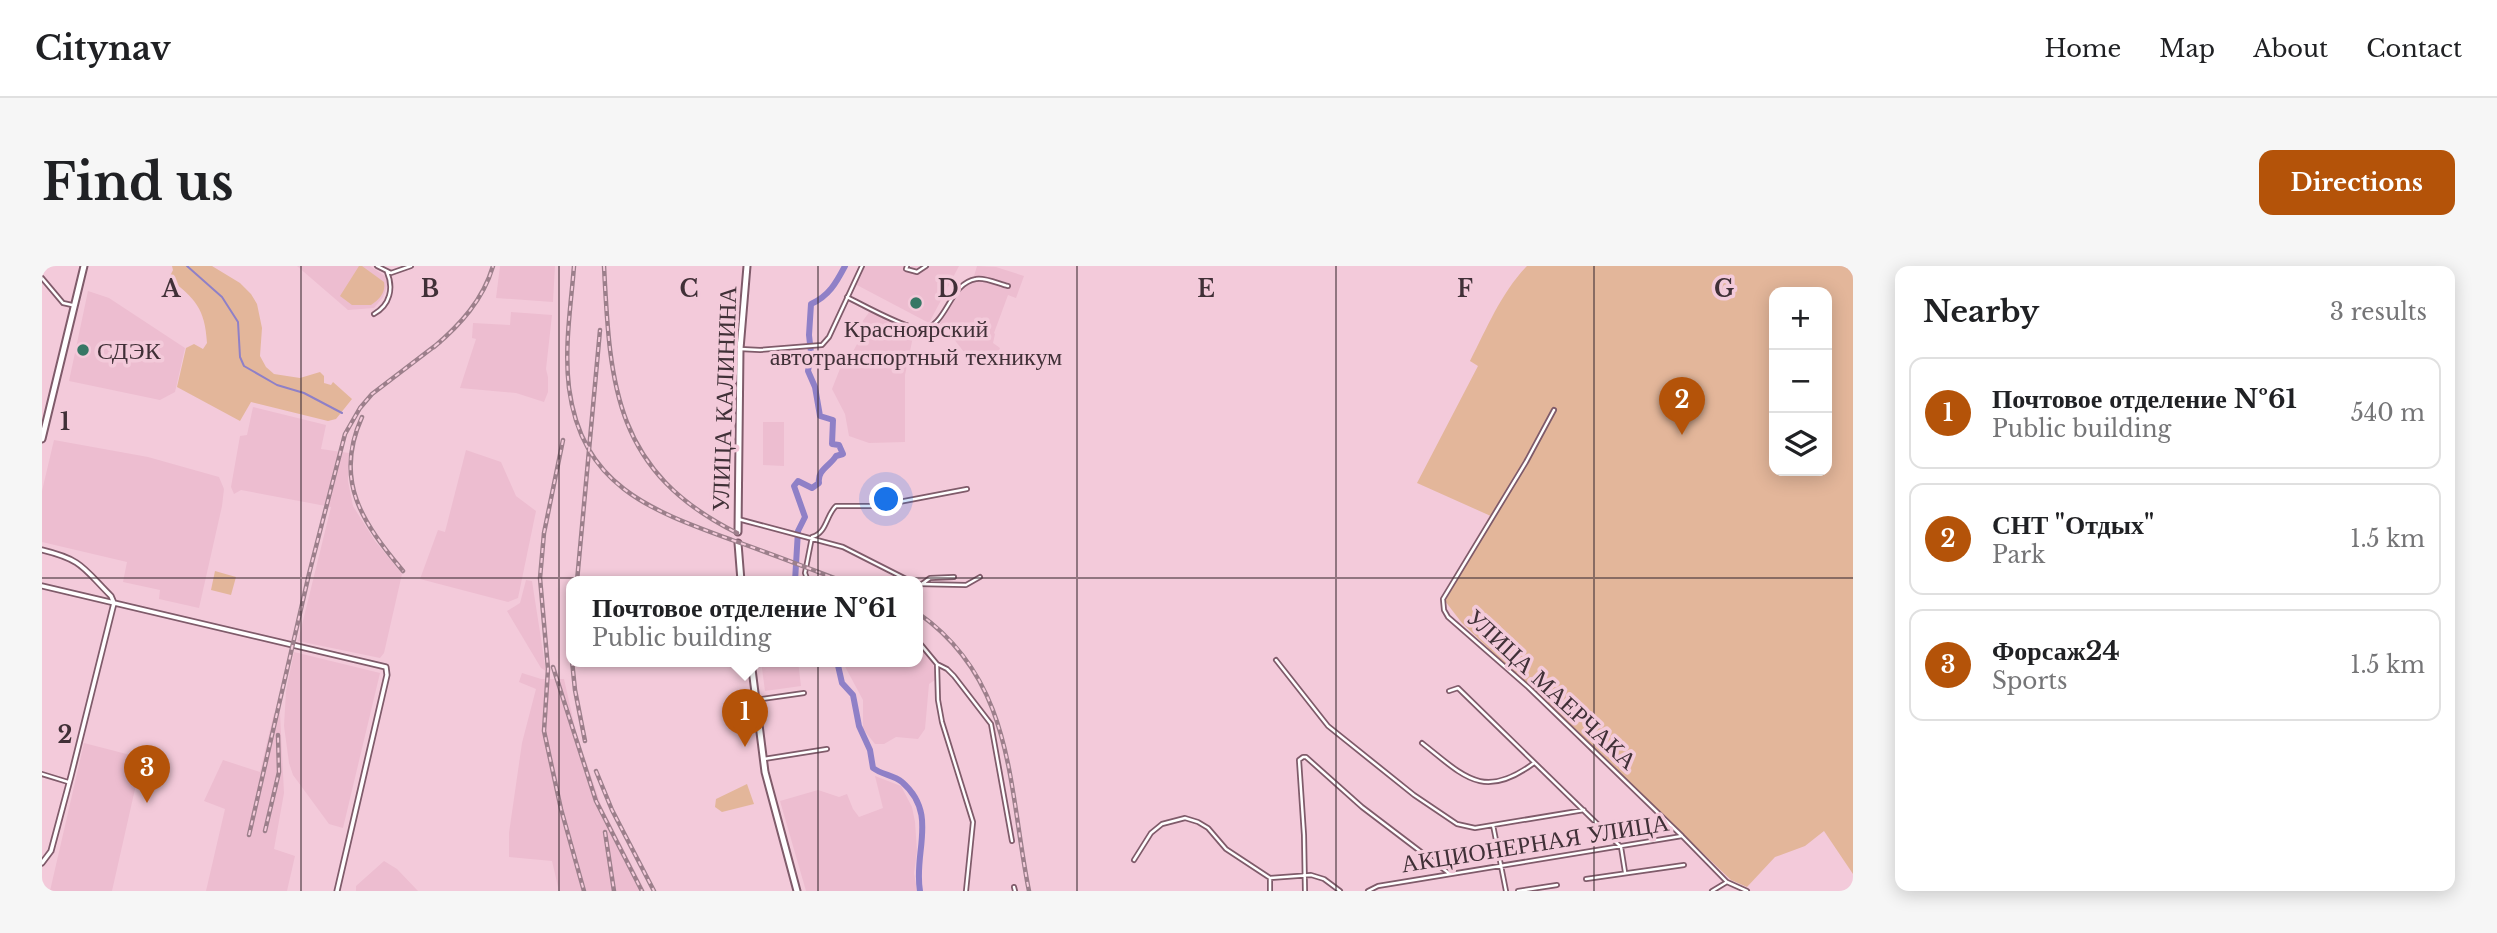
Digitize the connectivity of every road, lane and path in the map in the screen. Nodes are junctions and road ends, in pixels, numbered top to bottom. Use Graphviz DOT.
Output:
graph roads {
  1 [pos="84,266"];
  2 [pos="377,266"];
  3 [pos="411,266"];
  4 [pos="747,266"];
  5 [pos="862,266"];
  6 [pos="907,266"];
  7 [pos="926,266"];
  8 [pos="387,272"];
  9 [pos="42,278"];
  10 [pos="1008,286"];
  11 [pos="847,297"];
  12 [pos="74,306"];
  13 [pos="374,314"];
  14 [pos="740,349"];
  15 [pos="1554,410"];
  16 [pos="42,439"];
  17 [pos="967,489"];
  18 [pos="737,519"];
  19 [pos="812,537"];
  20 [pos="42,550"];
  21 [pos="741,576"];
  22 [pos="806,576"];
  23 [pos="899,576"];
  24 [pos="954,577"];
  25 [pos="980,577"];
  26 [pos="923,582"];
  27 [pos="923,584"];
  28 [pos="42,586"];
  29 [pos="114,603"];
  30 [pos="923,646"];
  31 [pos="1276,660"];
  32 [pos="937,664"];
  33 [pos="752,667"];
  34 [pos="1449,691"];
  35 [pos="804,693"];
  36 [pos="755,700"];
  37 [pos="1422,743"];
  38 [pos="827,749"];
  39 [pos="763,759"];
  40 [pos="1535,763"];
  41 [pos="42,774"];
  42 [pos="68,782"];
  43 [pos="1584,810"];
  44 [pos="1493,824"];
  45 [pos="1682,836"];
  46 [pos="1012,841"];
  47 [pos="1621,847"];
  48 [pos="1135,860"];
  49 [pos="42,863"];
  50 [pos="1684,864"];
  51 [pos="1502,866"];
  52 [pos="1625,872"];
  53 [pos="1450,875"];
  54 [pos="1305,876"];
  55 [pos="1270,878"];
  56 [pos="1586,879"];
  57 [pos="1727,882"];
  58 [pos="1557,885"];
  59 [pos="1370,890"];
  60 [pos="337,891"];
  61 [pos="797,891"];
  62 [pos="965,891"];
  63 [pos="1270,891"];
  64 [pos="1305,891"];
  65 [pos="1340,891"];
  66 [pos="1506,891"];
  67 [pos="1518,891"];
  68 [pos="1712,891"];
  69 [pos="1747,891"];
  1 -- 12 [label="main road"];
  2 -- 8 [label="street"];
  3 -- 8 [label="street"];
  4 -- 14 [label="main road, УЛИЦА КАЛИНИНА"];
  5 -- 11 [label="street"];
  6 -- 7 [label="street"];
  8 -- 13 [label="street"];
  9 -- 12 [label="street"];
  10 -- 11 [label="street"];
  11 -- 14 [label="street"];
  12 -- 16 [label="main road"];
  14 -- 18 [label="main road, УЛИЦА КАЛИНИНА"];
  15 -- 45 [label="street, УЛИЦА МАЕРЧАКА"];
  17 -- 19 [label="street"];
  18 -- 19 [label="street"];
  18 -- 21 [label="main road, УЛИЦА КАЛИНИНА"];
  19 -- 22 [label="street"];
  19 -- 23 [label="street"];
  20 -- 29 [label="street"];
  24 -- 26 [label="street"];
  25 -- 27 [label="street"];
  28 -- 29 [label="street"];
  29 -- 42 [label="street"];
  29 -- 60 [label="street"];
  30 -- 32 [label="street"];
  31 -- 44 [label="street"];
  32 -- 46 [label="street"];
  32 -- 62 [label="street"];
  33 -- 36 [label="main road"];
  34 -- 40 [label="street"];
  35 -- 36 [label="street"];
  36 -- 39 [label="main road"];
  37 -- 40 [label="street"];
  38 -- 39 [label="street"];
  39 -- 61 [label="main road"];
  40 -- 43 [label="street"];
  41 -- 42 [label="street"];
  42 -- 49 [label="street"];
  43 -- 44 [label="street"];
  43 -- 47 [label="street"];
  44 -- 51 [label="street"];
  45 -- 47 [label="street, АКЦИОНЕРНАЯ УЛИЦА"];
  45 -- 57 [label="street, АКЦИОНЕРНАЯ УЛИЦА"];
  47 -- 51 [label="street, АКЦИОНЕРНАЯ УЛИЦА"];
  47 -- 52 [label="street"];
  48 -- 55 [label="street"];
  50 -- 52 [label="street"];
  51 -- 53 [label="street, АКЦИОНЕРНАЯ УЛИЦА"];
  51 -- 66 [label="street"];
  52 -- 56 [label="street"];
  53 -- 54 [label="street"];
  53 -- 59 [label="street, АКЦИОНЕРНАЯ УЛИЦА"];
  54 -- 55 [label="street"];
  54 -- 64 [label="street"];
  54 -- 65 [label="street"];
  55 -- 63 [label="street"];
  57 -- 68 [label="street"];
  57 -- 69 [label="street"];
  58 -- 67 [label="street"];
}
